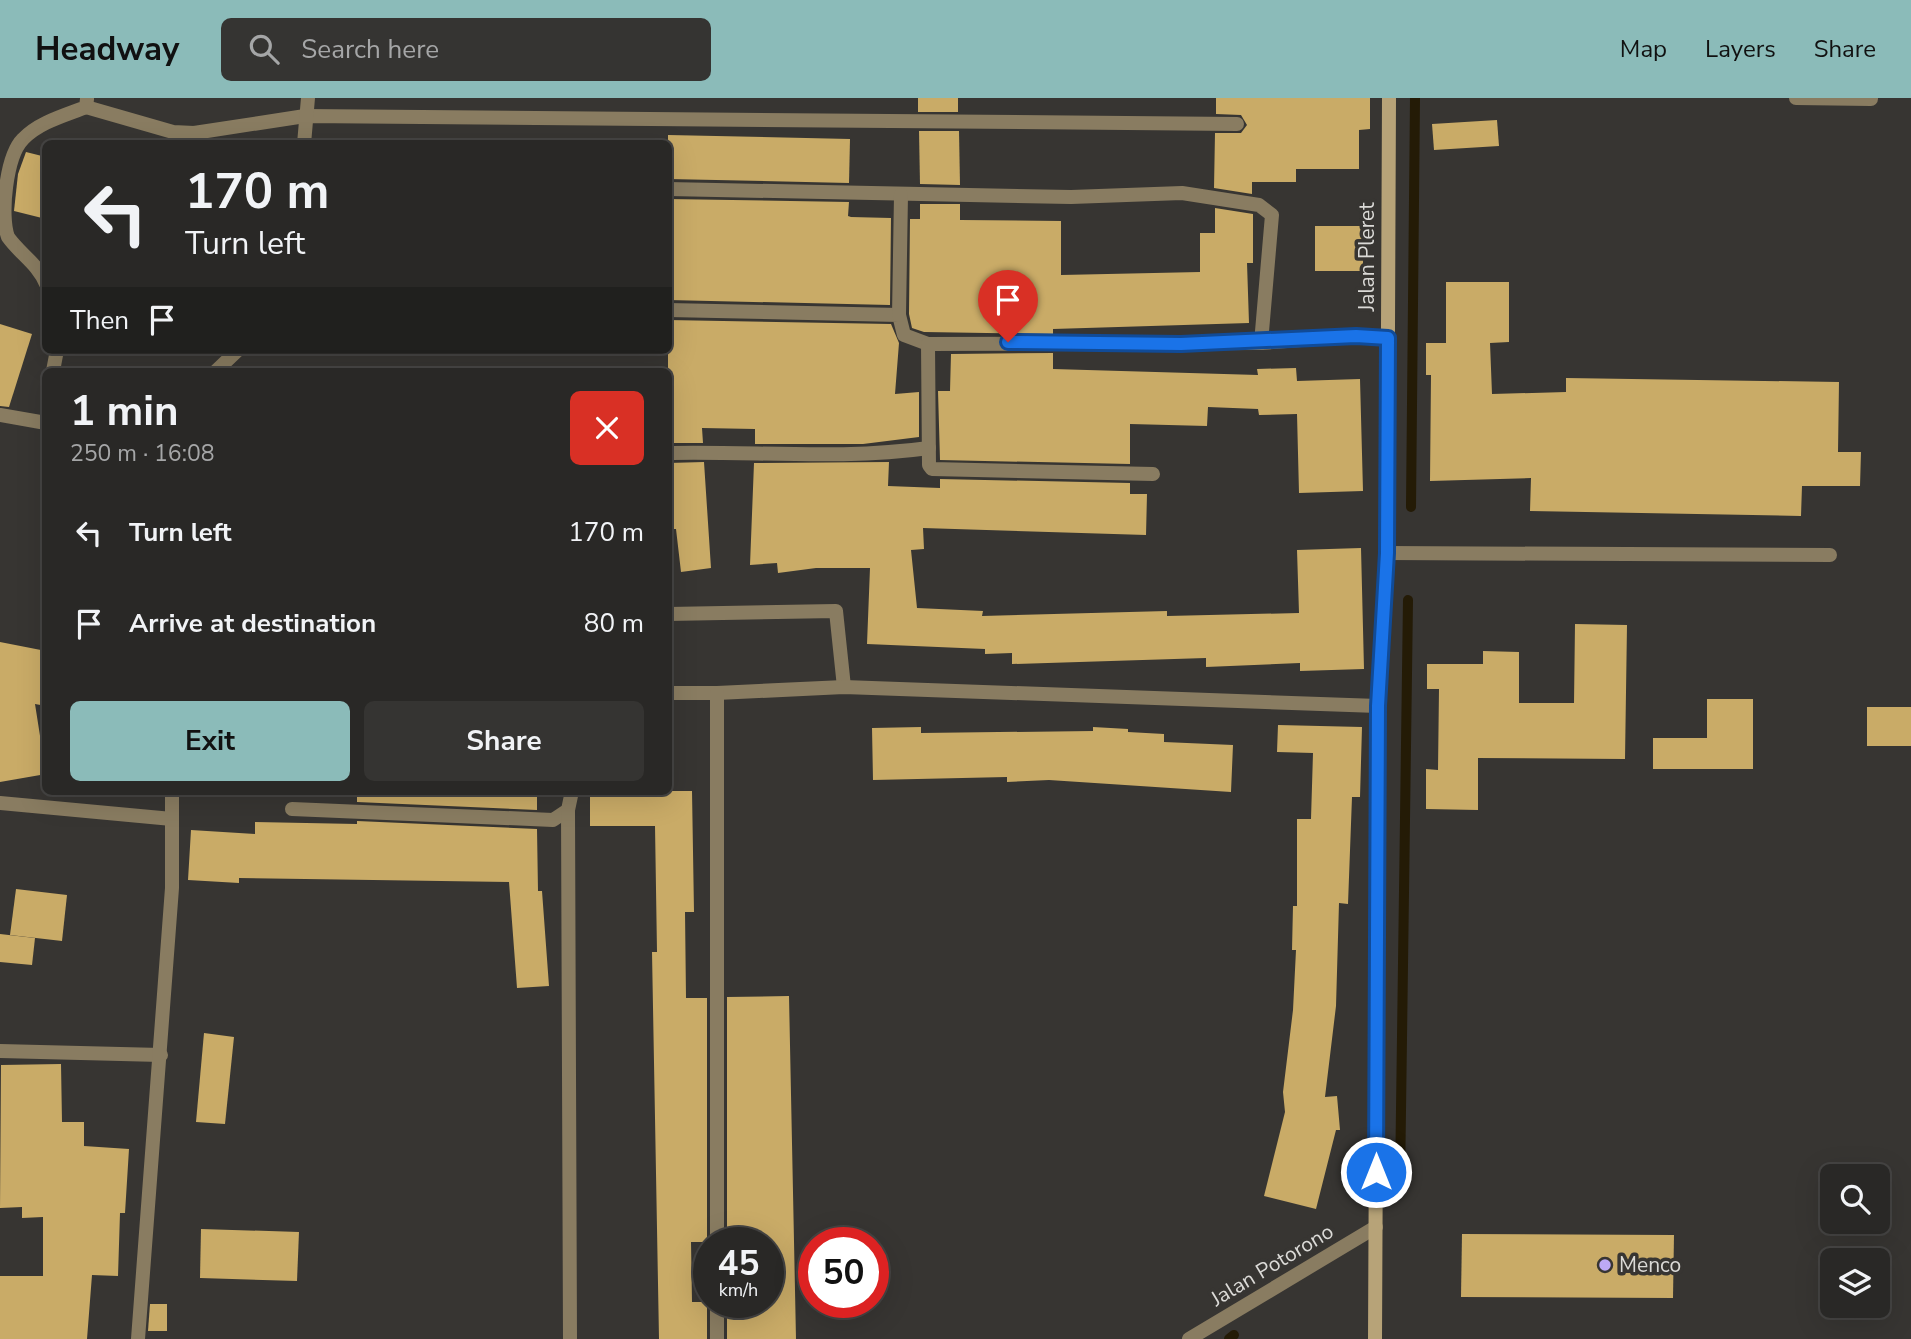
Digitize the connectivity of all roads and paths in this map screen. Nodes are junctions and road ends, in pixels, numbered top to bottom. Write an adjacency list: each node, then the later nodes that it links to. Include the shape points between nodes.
1 (309, 98): 6 (street)
2 (1389, 98): 14 (main road, Jalan Pleret)
3 (1796, 98): 4 (street)
4 (1871, 99)
5 (87, 102): 6 (street, via 173,132 194,133); 11 (street, via 21,141 1,197 7,236)
6 (305, 116): 7 (street); 8 (street)
7 (1237, 124)
8 (304, 140)
9 (672, 189): 10 (street)
10 (901, 195): 13 (street); 15 (street, via 1182,194 1259,205 1272,215)
11 (42, 278)
12 (672, 310): 13 (street)
13 (899, 315): 16 (street, via 904,335)
14 (1388, 338): 15 (street); 24 (main road, Jalan Pleret)
15 (1261, 343): 16 (street)
16 (928, 344): 21 (street)
17 (234, 354): 18 (street)
18 (219, 368)
19 (0, 415): 20 (street)
20 (42, 418)
21 (929, 448): 22 (street, via 890,454 802,456); 23 (street, via 929,465 935,470)
22 (672, 453)
23 (1153, 474)
24 (1387, 553): 25 (street); 30 (main road, Jalan Pleret)
25 (1829, 555)
26 (672, 614): 27 (street, via 836,611)
27 (844, 687): 29 (street); 30 (street)
28 (672, 692): 29 (street)
29 (717, 694): 39 (street)
30 (1378, 706): 40 (main road, Jalan Pleret)
31 (172, 795): 36 (street)
32 (571, 795): 35 (street)
33 (0, 803): 36 (street)
34 (292, 809): 35 (street, via 553,820)
35 (568, 810): 43 (street)
36 (173, 819): 38 (street)
37 (0, 1051): 38 (street)
38 (161, 1055): 42 (street)
39 (717, 1227)
40 (1376, 1227): 45 (street, Jalan Potorono); 46 (main road, Jalan Pleret)
41 (717, 1318): 44 (street)
42 (138, 1339)
43 (570, 1339)
44 (717, 1339)
45 (1189, 1339)
46 (1375, 1339)

